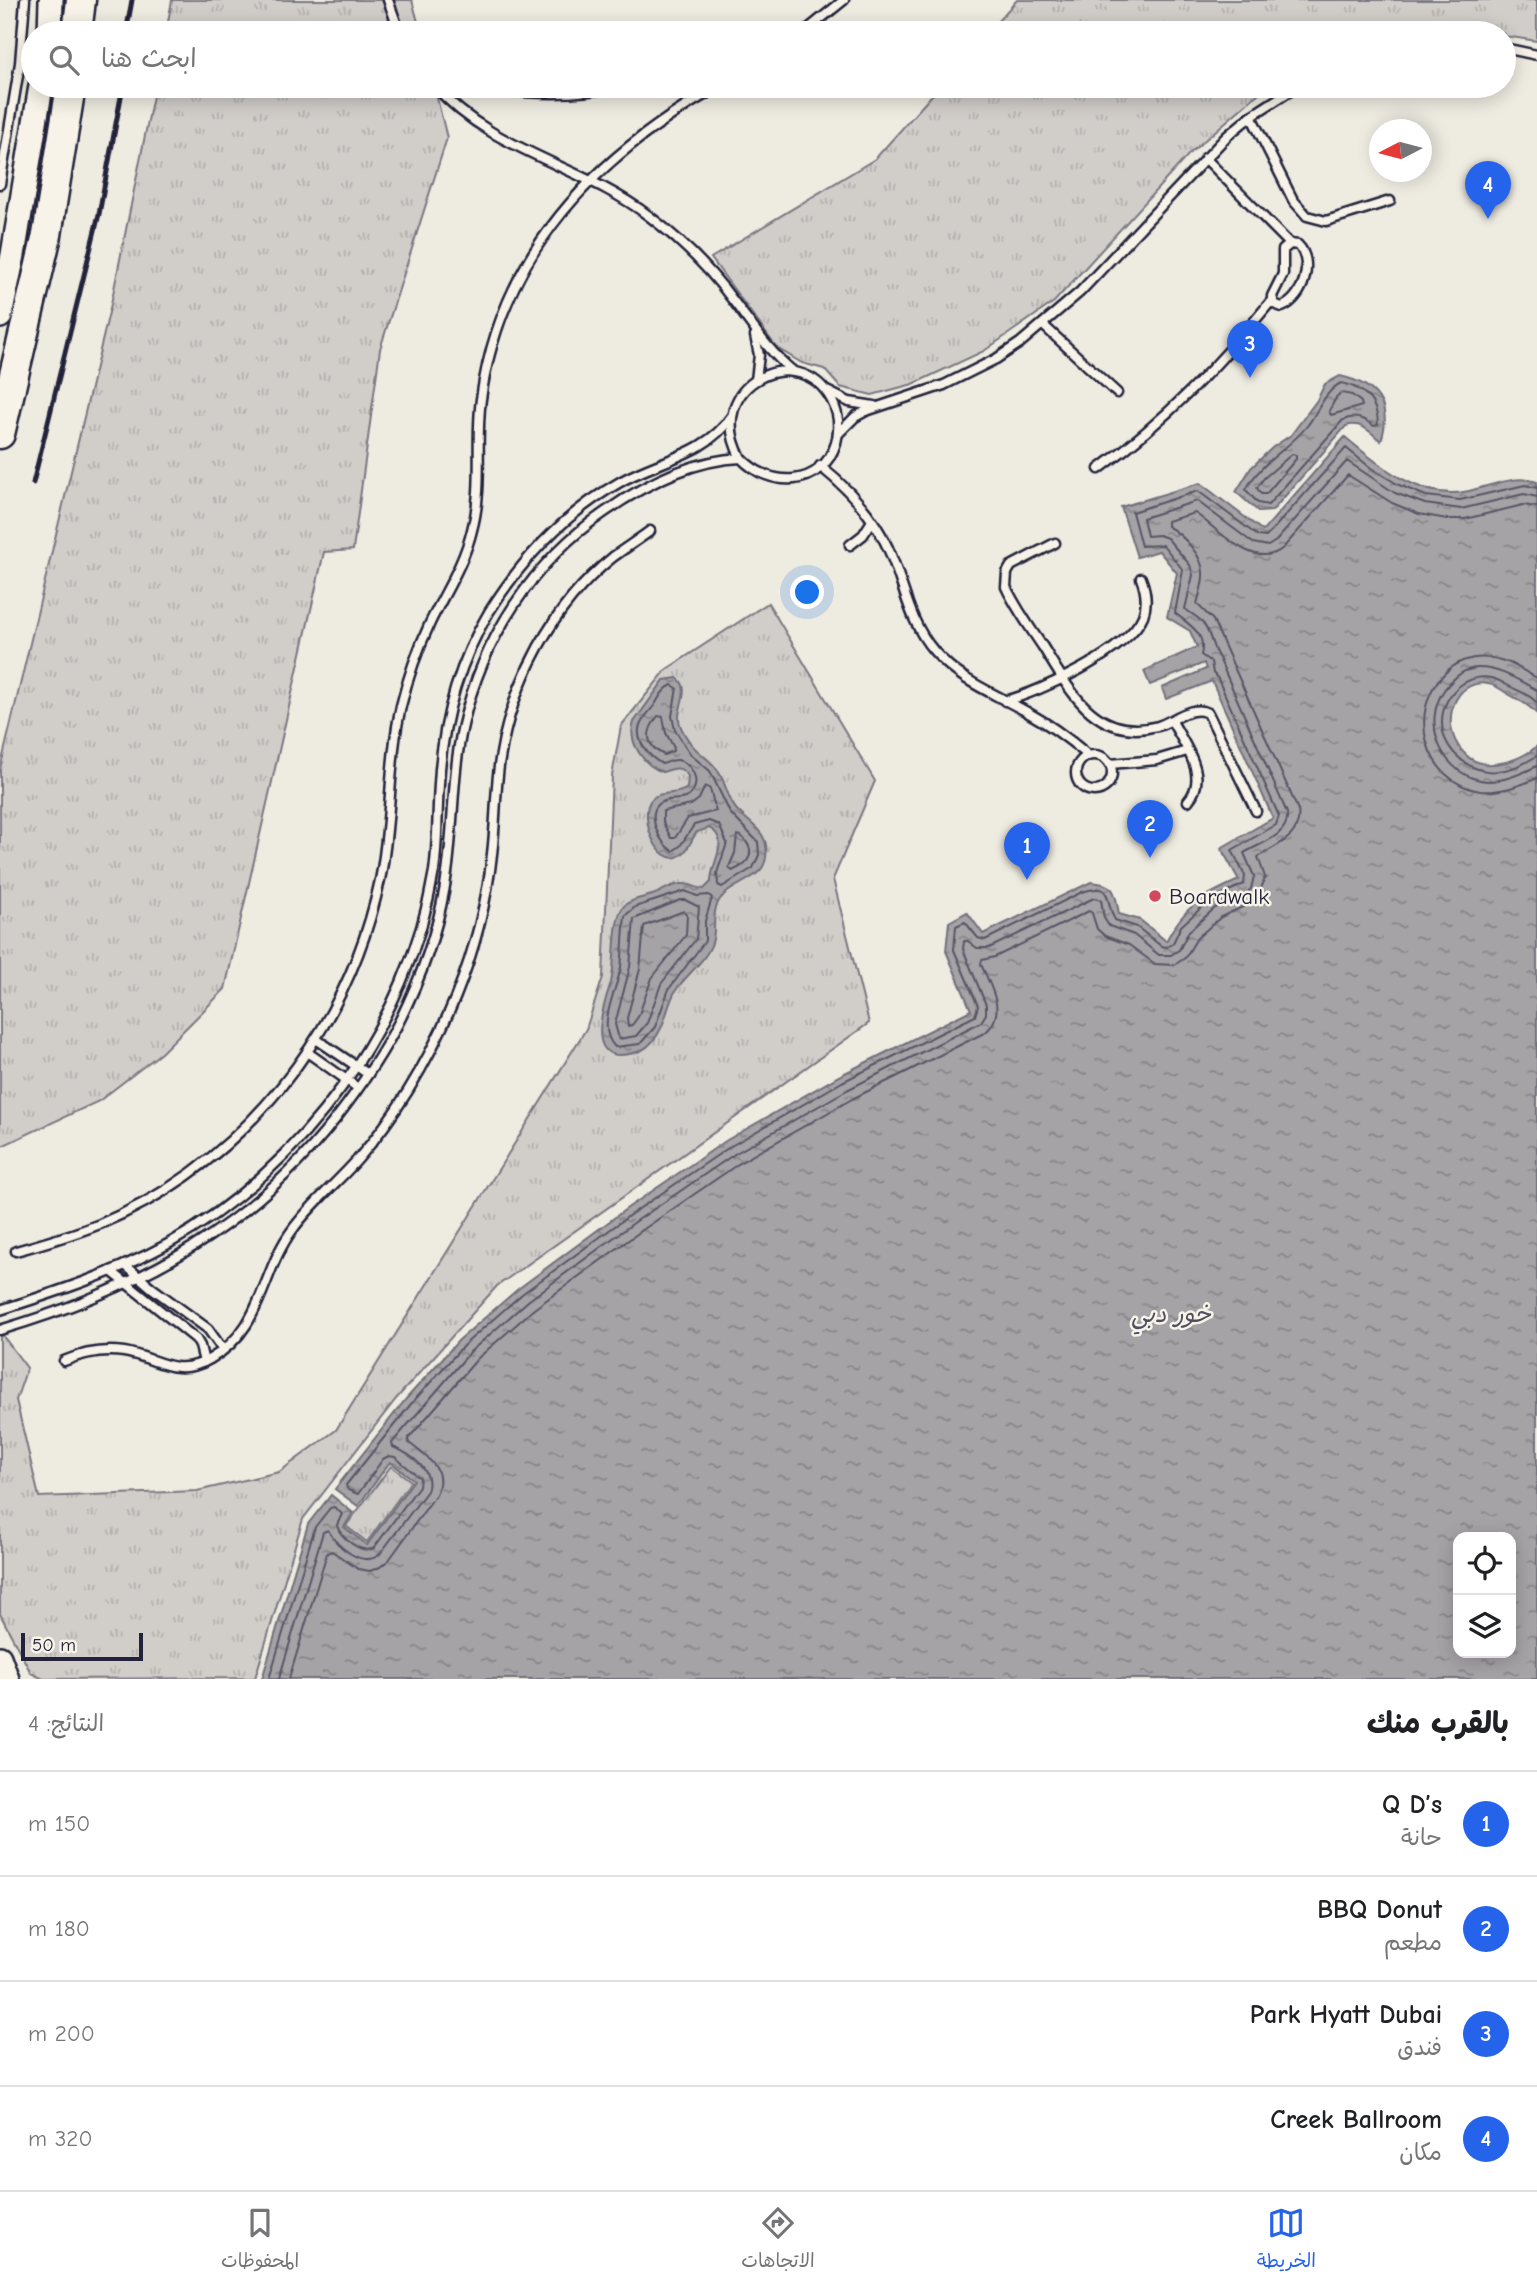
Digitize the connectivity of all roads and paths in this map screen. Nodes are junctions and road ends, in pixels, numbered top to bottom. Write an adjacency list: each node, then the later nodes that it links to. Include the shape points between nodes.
1 (25, 0): 6 (lane)
2 (51, 0): 7 (main road)
3 (81, 0): 8 (highway)
4 (388, 0): 9 (lane)
5 (844, 0): 10 (lane)
6 (23, 21)
7 (50, 21)
8 (78, 21)
9 (396, 21)
10 (818, 21)
11 (21, 50): 22 (lane)
12 (1516, 51): 13 (lane)
13 (1537, 55)
14 (39, 98): 26 (main road)
15 (69, 98): 35 (highway, via 47,235)
16 (447, 98): 21 (lane, via 492,132)
17 (700, 98): 21 (lane, via 654,125)
18 (1279, 98): 19 (lane)
19 (1251, 116): 20 (lane); 23 (lane, via 1293,200 1307,216 1326,221)
20 (1205, 158): 24 (lane); 27 (lane, via 1080,292)
21 (593, 181): 28 (lane, via 647,214 695,256); 55 (lane, via 537,245 499,321 481,404 480,475 472,531 414,662 401,705 387,836 370,920 346,982)
22 (0, 184)
23 (1390, 201)
24 (1290, 244): 25 (lane, via 1283,250 1283,274); 25 (lane, via 1303,251 1304,279 1286,306)
25 (1272, 300): 39 (lane, via 1192,391)
26 (0, 316)
27 (1043, 325): 32 (lane); 33 (lane, via 971,373)
28 (753, 330): 29 (lane); 30 (lane, via 759,355)
29 (794, 372): 30 (lane); 31 (lane)
30 (756, 380): 34 (lane, via 740,396)
31 (824, 388): 33 (lane, via 849,402); 36 (lane, via 836,410)
32 (1117, 393)
33 (877, 406): 36 (lane, via 855,417)
34 (731, 417): 37 (lane, via 734,445); 48 (lane, via 705,444 629,478 586,505 526,560 475,639 451,702)
35 (0, 434)
36 (838, 434): 38 (lane)
37 (741, 458): 38 (lane, via 761,474 785,480 810,474); 49 (lane, via 701,464 656,482 595,519 560,550 521,595 485,657)
38 (820, 466): 40 (lane)
39 (1100, 469)
40 (872, 521): 43 (lane); 46 (lane, via 888,548 909,609 932,648 965,679)
41 (650, 531): 68 (lane, via 612,558 578,591 526,670 509,714 499,760 484,902 469,960 438,1038 388,1120 293,1229 280,1249 256,1311)
42 (1055, 543): 45 (lane, via 1017,562 1005,580 1009,594)
43 (850, 545)
44 (1142, 578): 45 (lane, via 1146,603 1137,626)
45 (1063, 680): 46 (lane); 47 (lane, via 1083,707 1110,723 1141,728)
46 (1005, 701): 51 (lane, via 1049,724)
47 (1172, 721): 50 (lane); 54 (lane, via 1196,710 1208,713)
48 (443, 742): 49 (lane); 57 (lane, via 434,868 426,912 396,996)
49 (459, 745): 58 (lane, via 447,875 438,920 408,1004)
50 (1187, 751): 52 (lane, via 1157,760); 53 (lane, via 1198,779)
51 (1088, 755): 52 (lane, via 1101,756); 52 (lane, via 1076,769 1077,782 1087,790 1105,788 1112,777)
52 (1110, 764)
53 (1188, 801)
54 (1256, 811)
55 (316, 1039): 56 (lane); 57 (lane)
56 (307, 1052): 59 (lane); 61 (lane, via 250,1122 180,1180 102,1223)
57 (355, 1065): 58 (lane); 59 (lane)
58 (368, 1074): 60 (lane)
59 (345, 1079): 60 (lane); 62 (lane, via 312,1126 244,1192 187,1232)
60 (358, 1088): 64 (lane, via 324,1135 257,1202 180,1255)
61 (16, 1251)
62 (124, 1265): 63 (lane); 64 (lane)
63 (111, 1271): 65 (lane); 66 (lane)
64 (137, 1276): 65 (lane); 68 (lane, via 208,1329)
65 (127, 1282): 67 (lane); 70 (lane, via 195,1339)
66 (0, 1310)
67 (0, 1330)
68 (223, 1350): 70 (lane)
69 (64, 1361): 70 (lane, via 111,1351 173,1367)
70 (204, 1362)
71 (0, 1657): 72 (main road)
72 (8, 1679)

